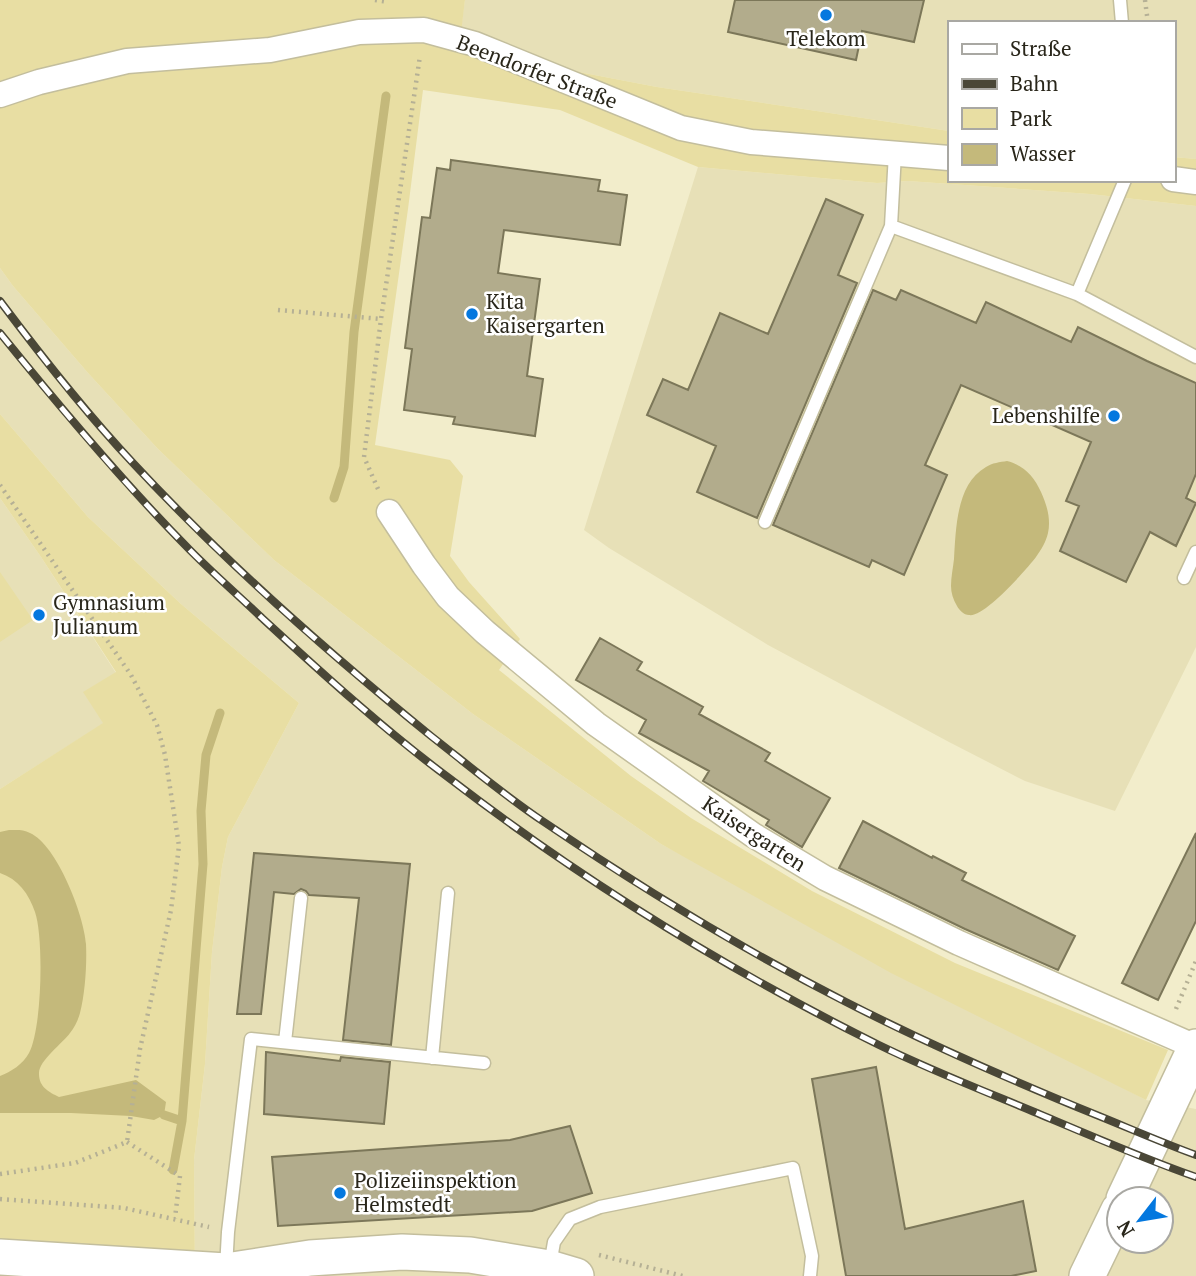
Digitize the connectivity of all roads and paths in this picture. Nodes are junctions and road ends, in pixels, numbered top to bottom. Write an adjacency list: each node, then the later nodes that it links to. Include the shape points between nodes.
1 (1120, 0): 3 (lane)
2 (1145, 0): 4 (path)
3 (1122, 21)
4 (1148, 21)
5 (424, 30): 6 (street, Beendorfer Straße, via 359,32 270,50 127,61); 7 (street, Beendorfer Straße, via 475,44 681,128 751,142); 15 (path)
6 (0, 95)
7 (895, 153): 8 (street, Beendorfer Straße); 12 (lane)
8 (948, 158)
9 (1175, 179): 11 (street)
10 (1124, 182): 13 (lane)
11 (1196, 182)
12 (891, 226): 13 (lane); 19 (lane)
13 (1077, 294): 16 (lane)
14 (278, 310): 15 (path)
15 (381, 319): 18 (path, via 364,457)
16 (1196, 357)
17 (0, 485): 29 (path, via 131,675 157,725 165,755 179,846)
18 (389, 512): 26 (street, Kaisergarten, via 448,597 485,632 596,724 753,835 825,878 959,943)
19 (765, 522)
20 (1196, 552): 21 (lane)
21 (1184, 578)
22 (448, 892): 27 (lane)
23 (301, 898): 25 (lane)
24 (1196, 961): 26 (path)
25 (285, 1042): 27 (lane); 36 (lane, via 251,1039 228,1232)
26 (1186, 1042): 31 (main road)
27 (432, 1058): 28 (lane)
28 (484, 1063)
29 (127, 1142): 30 (path, via 75,1163); 32 (path, via 180,1176 175,1218 124,1208)
30 (0, 1174)
31 (1130, 1185)
32 (0, 1199)
33 (1105, 1242): 37 (main road)
34 (0, 1257): 36 (main road)
35 (563, 1272): 36 (main road, via 470,1255 402,1252 310,1258); 38 (lane, via 554,1242 570,1219 600,1207 793,1168 812,1255)
36 (235, 1273)
37 (1091, 1273)
38 (810, 1276)

